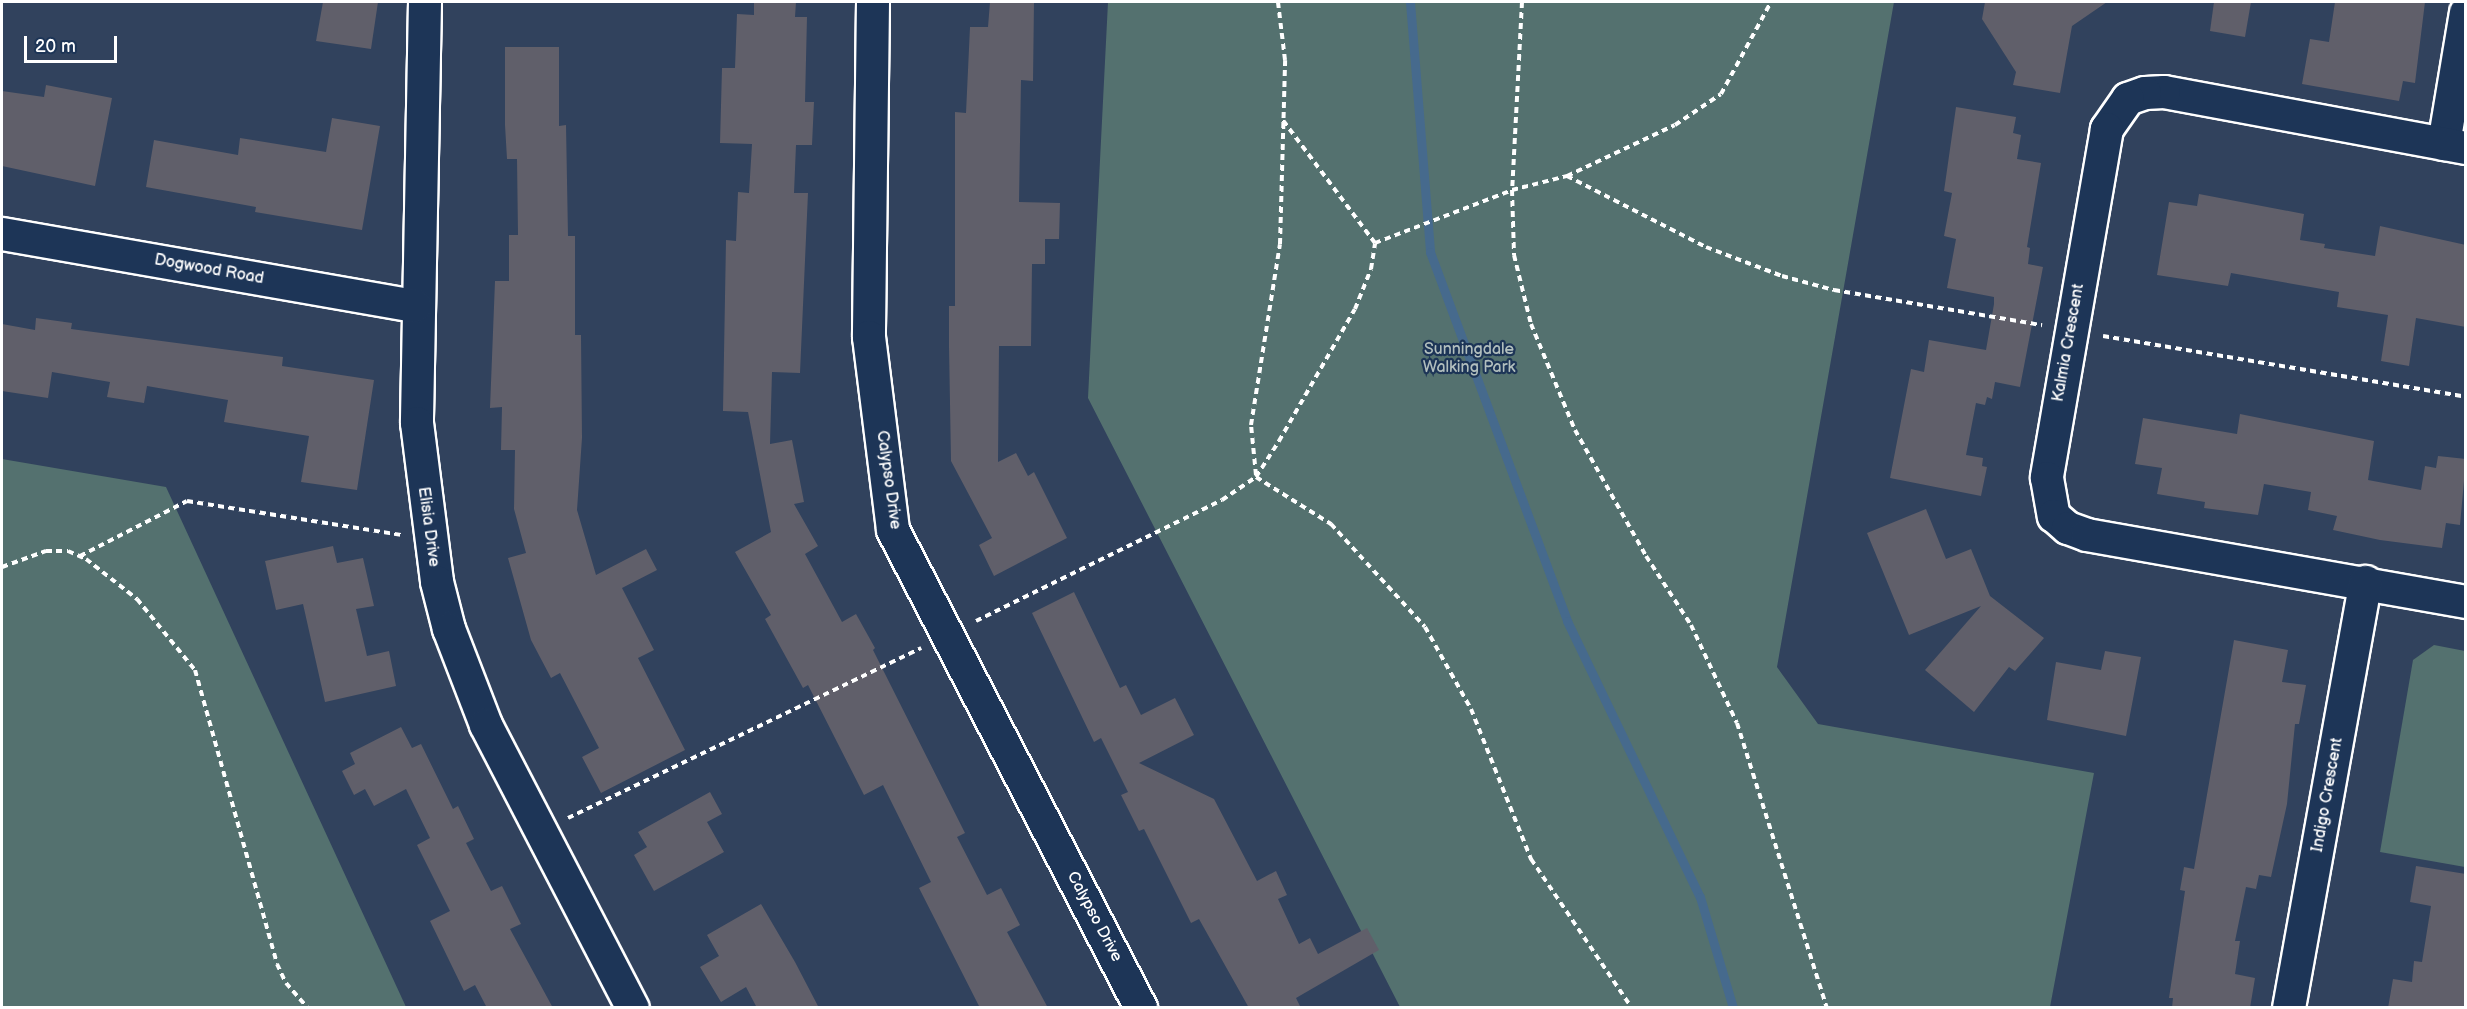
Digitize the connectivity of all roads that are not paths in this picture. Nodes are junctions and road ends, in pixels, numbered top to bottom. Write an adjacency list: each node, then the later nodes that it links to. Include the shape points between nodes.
1 (425, 2): 6 (street, Elisia Drive)
2 (873, 2): 10 (street, Calypso Drive, via 869,337 893,531)
3 (2466, 13): 4 (street)
4 (2455, 146): 7 (street, Kalmia Crescent, via 2164,93 2145,93 2128,99 2107,129 2047,478 2054,516 2068,528 2086,535)
5 (2, 234): 6 (street, Dogwood Road)
6 (416, 306): 9 (street, Elisia Drive, via 417,423 429,540 449,629 486,725)
7 (2366, 582): 8 (street, Kalmia Crescent); 11 (street, Indigo Crescent)
8 (2466, 602)
9 (633, 1008)
10 (1141, 1008)
11 (2289, 1008)

